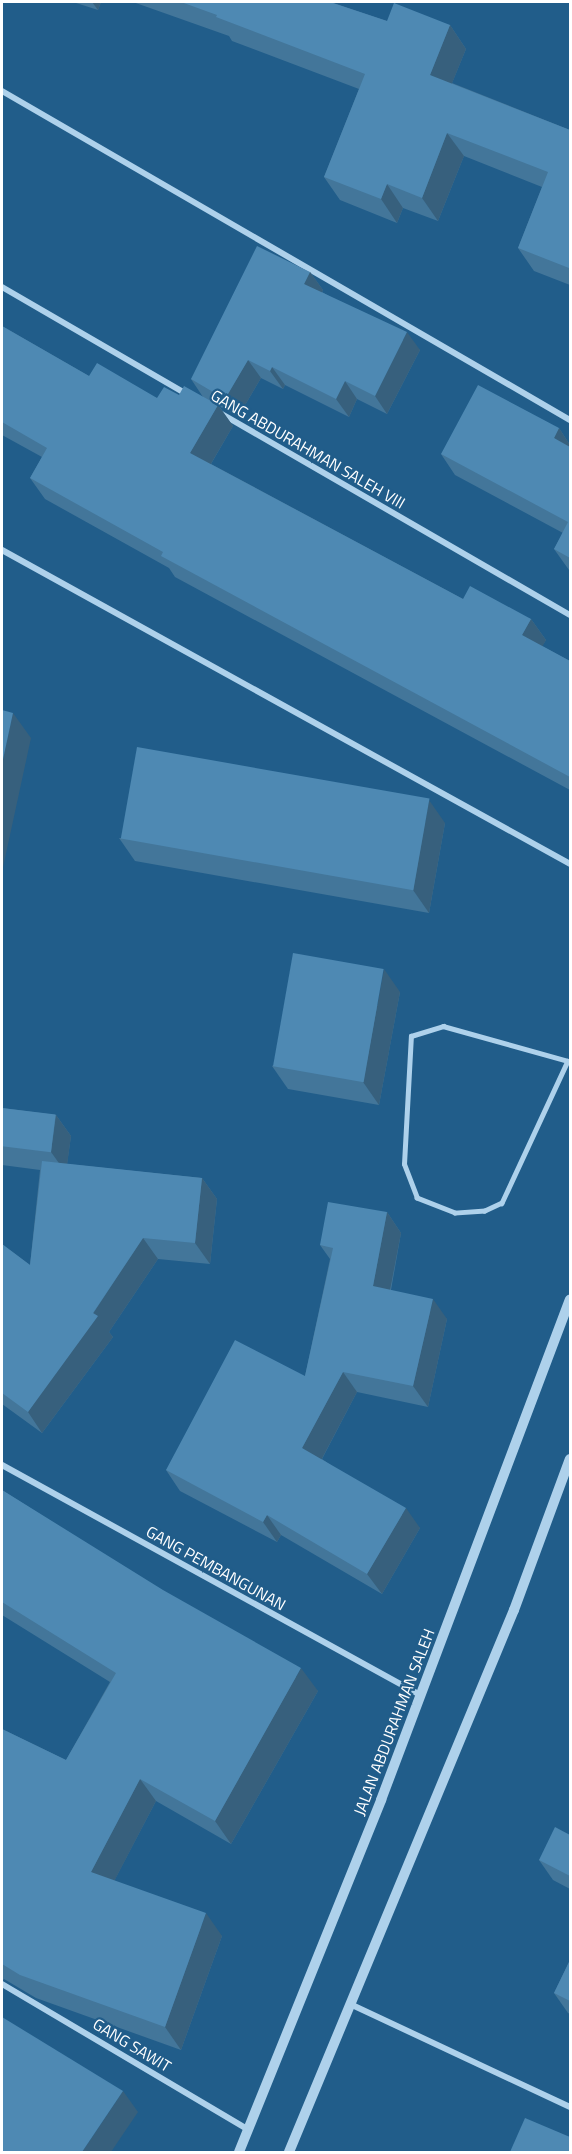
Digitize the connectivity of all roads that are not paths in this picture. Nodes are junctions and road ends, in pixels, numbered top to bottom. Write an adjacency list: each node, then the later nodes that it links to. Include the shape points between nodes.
1 (2, 91): 5 (street)
2 (2, 287): 3 (street, GANG ABDURAHMAN SALEH VIII)
3 (198, 401)
4 (208, 407): 7 (street, GANG ABDURAHMAN SALEH VIII)
5 (570, 420)
6 (2, 550): 8 (street)
7 (570, 615)
8 (570, 864)
9 (569, 1061): 9 (lane, via 502,1203 485,1211 455,1213 417,1198 404,1164 411,1036 443,1026)
10 (570, 1299): 13 (street, JALAN ABDURAHMAN SALEH)
11 (570, 1459): 15 (street, via 514,1610)
12 (2, 1465): 13 (street, GANG PEMBANGUNAN)
13 (418, 1694): 17 (street, JALAN ABDURAHMAN SALEH, via 381,1800)
14 (2, 1984): 17 (street, GANG SAWIT)
15 (350, 2004): 16 (street); 19 (street)
16 (570, 2108)
17 (249, 2130): 18 (street, JALAN ABDURAHMAN SALEH)
18 (239, 2152)
19 (290, 2152)

